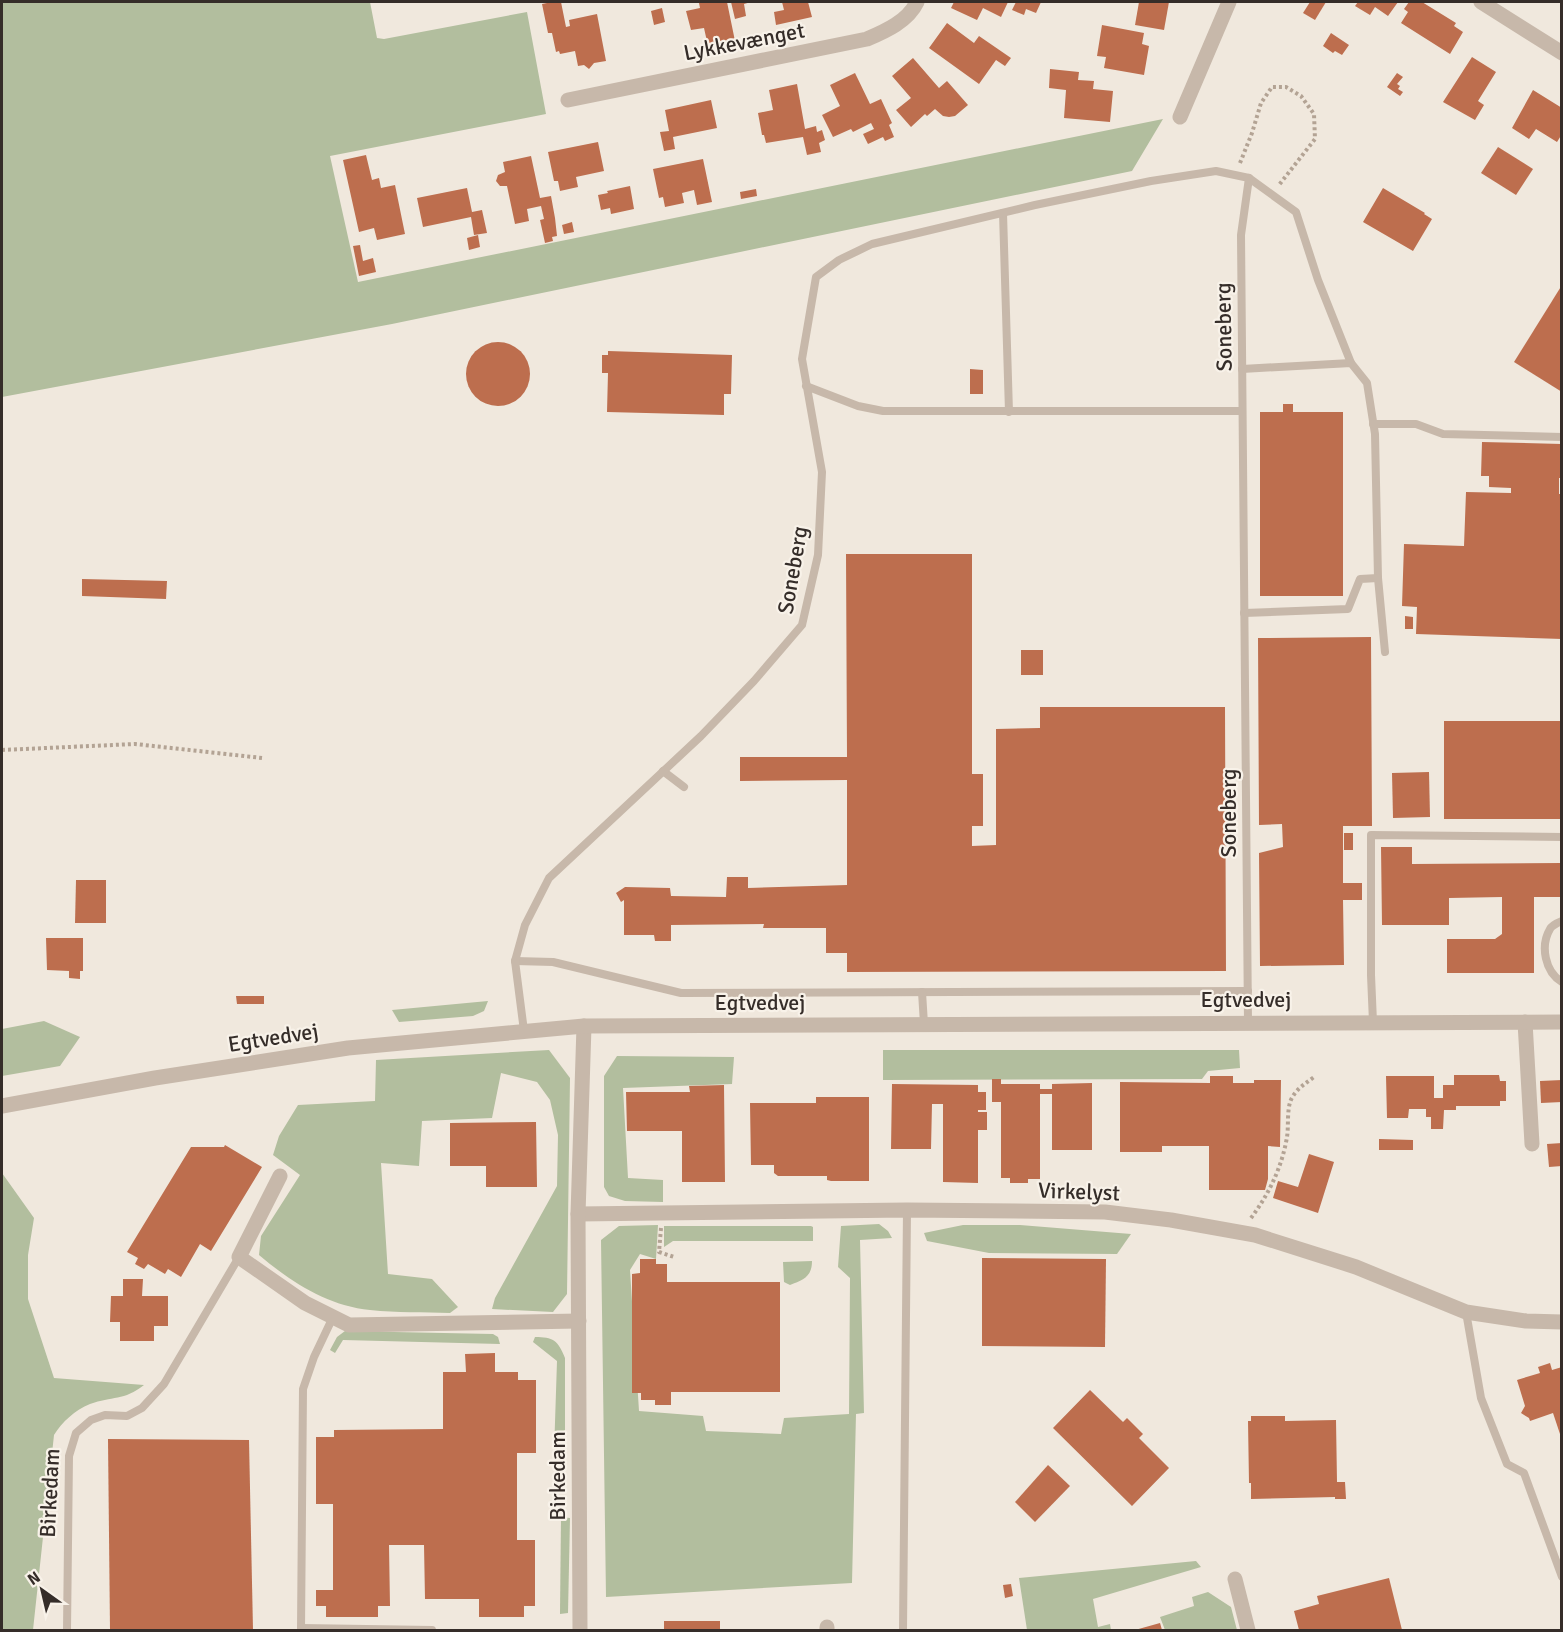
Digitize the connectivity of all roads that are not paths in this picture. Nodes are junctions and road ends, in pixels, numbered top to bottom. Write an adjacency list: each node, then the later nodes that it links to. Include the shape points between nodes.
1 (917, 2): 5 (street, Lykkevænget, via 885,32 867,39)
2 (1229, 2): 6 (street)
3 (1481, 2): 4 (street)
4 (1562, 53)
5 (568, 99)
6 (1180, 117)
7 (1249, 178): 8 (lane, Soneberg, via 1216,171); 9 (lane, via 1296,212); 10 (lane, Soneberg, via 1240,235)
8 (1003, 213): 11 (lane, Soneberg, via 872,244 816,277 802,359); 13 (lane)
9 (1351, 363): 10 (lane); 14 (lane, via 1367,383)
10 (1242, 369): 12 (lane, Soneberg)
11 (807, 386): 13 (lane, via 858,406 883,411); 19 (lane, Soneberg, via 822,472 818,555 802,625 754,681)
12 (1242, 411): 13 (lane); 17 (lane, Soneberg)
13 (1009, 412)
14 (1373, 424): 15 (lane, via 1416,424 1443,434); 16 (lane)
15 (1562, 437)
16 (1378, 578): 17 (lane, via 1360,579 1347,609); 18 (lane)
17 (1244, 613): 25 (lane, Soneberg)
18 (1385, 652)
19 (663, 771): 20 (lane); 23 (lane, Soneberg, via 549,878 525,925)
20 (684, 787)
21 (1562, 837): 28 (lane, via 1371,835)
22 (1562, 921): 24 (lane, via 1551,927 1545,958 1551,972)
23 (515, 961): 26 (lane, via 553,962 681,993); 33 (lane, Soneberg)
24 (1562, 982)
25 (1248, 991): 26 (lane); 27 (lane, Soneberg)
26 (922, 992): 31 (lane)
27 (1248, 1022): 28 (street, Egtvedvej); 31 (street, Egtvedvej)
28 (1373, 1022): 29 (street, Egtvedvej)
29 (1525, 1022): 30 (street, Egtvedvej); 35 (street)
30 (1562, 1022)
31 (924, 1024): 32 (street, Egtvedvej)
32 (584, 1026): 33 (street, Egtvedvej); 38 (street, Birkedam)
33 (524, 1031): 34 (street, Egtvedvej, via 348,1048)
34 (2, 1106)
35 (1532, 1144)
36 (280, 1176): 39 (street, Birkedam)
37 (908, 1210): 38 (street, Virkelyst); 40 (street, Virkelyst, via 1105,1212 1239,1232 1356,1267); 50 (lane)
38 (578, 1214): 42 (street, Birkedam)
39 (239, 1257): 41 (street, via 305,1303); 47 (lane, Birkedam, via 164,1384 142,1408 127,1416 105,1415 91,1420 76,1433 69,1456)
40 (1467, 1312): 43 (street, Virkelyst); 44 (lane, via 1481,1398 1507,1464 1524,1473)
41 (333, 1317): 42 (street, via 349,1325); 46 (lane, via 303,1389)
42 (579, 1321): 49 (street, Birkedam)
43 (1562, 1322)
44 (1562, 1576)
45 (1235, 1579): 51 (street)
46 (301, 1629): 48 (lane)
47 (67, 1630)
48 (432, 1630)
49 (580, 1630)
50 (903, 1630)
51 (1248, 1630)

